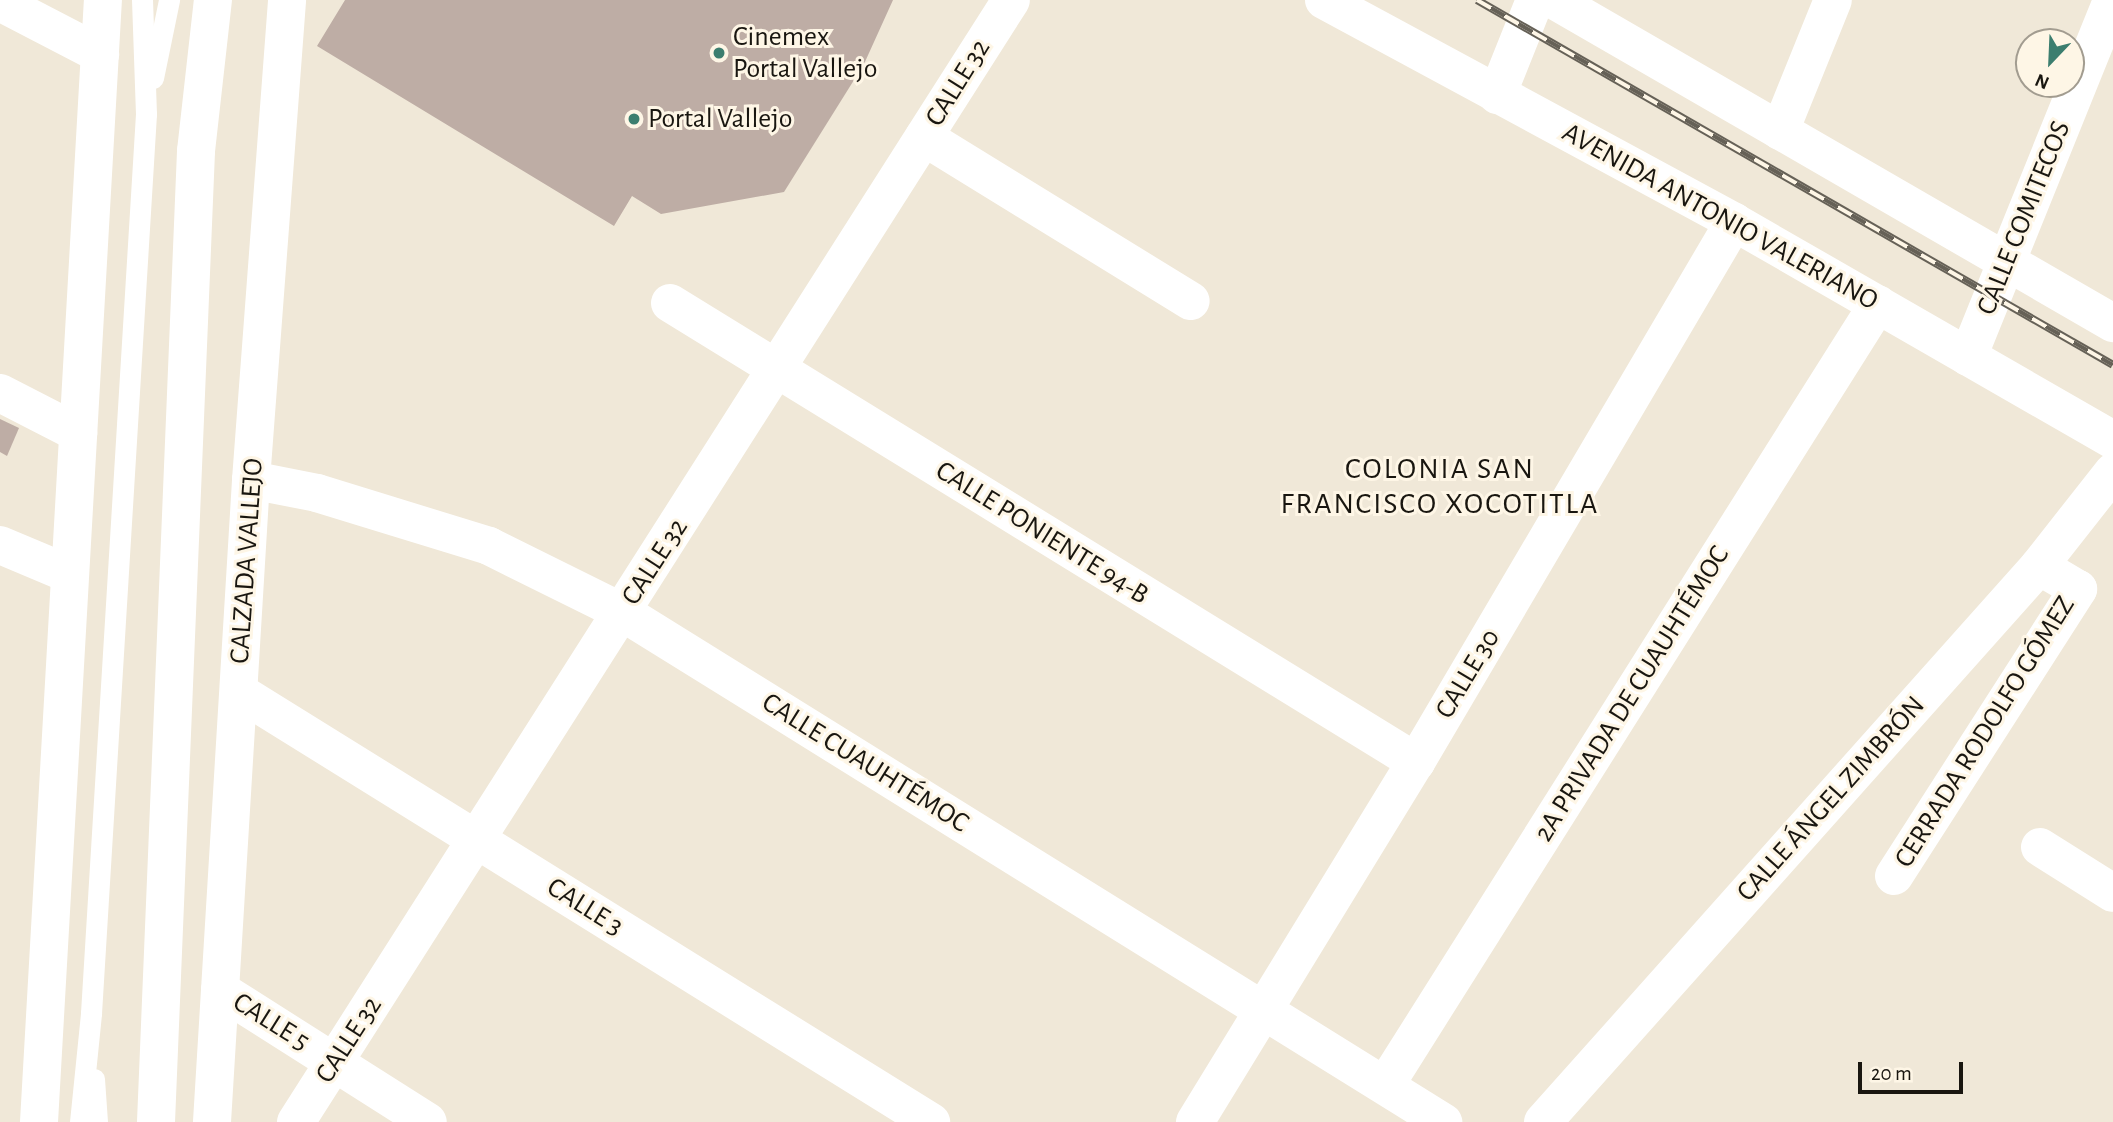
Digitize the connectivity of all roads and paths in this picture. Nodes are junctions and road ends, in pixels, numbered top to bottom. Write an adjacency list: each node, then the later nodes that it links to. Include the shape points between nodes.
1 (103, 0): 13 (street)
2 (142, 0): 15 (lane)
3 (169, 0): 15 (lane)
4 (213, 0): 49 (street, via 196,151)
5 (287, 0): 30 (street, CALZADA VALLEJO)
6 (1011, 0): 17 (street, CALLE 32)
7 (1324, 0): 14 (street, AVENIDA ANTONIO VALERIANO)
8 (1535, 0): 14 (street)
9 (1553, 0): 16 (street)
10 (1833, 0): 16 (street)
11 (2112, 0): 19 (street, CALLE COMITECOS)
12 (0, 2): 13 (street)
13 (100, 54): 27 (street)
14 (1497, 95): 18 (street, AVENIDA ANTONIO VALERIANO)
15 (146, 114): 43 (lane)
16 (1780, 131): 19 (street)
17 (924, 137): 20 (street); 25 (street, CALLE 32)
18 (1734, 222): 22 (street, AVENIDA ANTONIO VALERIANO); 36 (street, CALLE 30)
19 (2007, 262): 23 (street); 24 (street, CALLE COMITECOS)
20 (1191, 301)
21 (670, 303): 25 (street, CALLE PONIENTE 94-B)
22 (1878, 304): 24 (street, AVENIDA ANTONIO VALERIANO); 45 (street, 2A PRIVADA DE CUAUHTÉMOC)
23 (2113, 323)
24 (1968, 357): 28 (street, AVENIDA ANTONIO VALERIANO)
25 (777, 371): 34 (street, CALLE 32); 36 (street, CALLE PONIENTE 94-B)
26 (0, 393): 27 (street)
27 (78, 433): 33 (street)
28 (2113, 440)
29 (2113, 472): 32 (street, CALLE ÁNGEL ZIMBRÓN)
30 (251, 480): 34 (street, CALLE CUAUHTÉMOC, via 317,493 489,546); 35 (street, CALZADA VALLEJO)
31 (0, 545): 33 (street)
32 (2039, 566): 39 (street, CERRADA RODOLFO GÓMEZ, via 2078,589); 56 (street, CALLE ÁNGEL ZIMBRÓN)
33 (69, 574): 46 (street)
34 (622, 612): 37 (street, CALLE 32); 42 (street, CALLE CUAUHTÉMOC)
35 (239, 692): 37 (street, CALLE 3); 41 (street, CALZADA VALLEJO)
36 (1416, 762): 42 (street, CALLE 30)
37 (477, 839): 44 (street, CALLE 32); 53 (street, CALLE 3)
38 (2040, 848): 40 (street)
39 (1894, 876)
40 (2113, 893)
41 (220, 990): 44 (street, CALLE 5); 50 (street, CALZADA VALLEJO)
42 (1265, 1011): 45 (street, CALLE CUAUHTÉMOC); 54 (street, CALLE 30)
43 (91, 1013): 47 (lane); 48 (lane)
44 (335, 1063): 51 (street, CALLE 32); 52 (street, CALLE 5)
45 (1386, 1084): 55 (street, CALLE CUAUHTÉMOC)
46 (39, 1122)
47 (80, 1122)
48 (97, 1122)
49 (156, 1122)
50 (212, 1122)
51 (296, 1122)
52 (428, 1122)
53 (931, 1122)
54 (1195, 1122)
55 (1443, 1122)
56 (1542, 1122)

